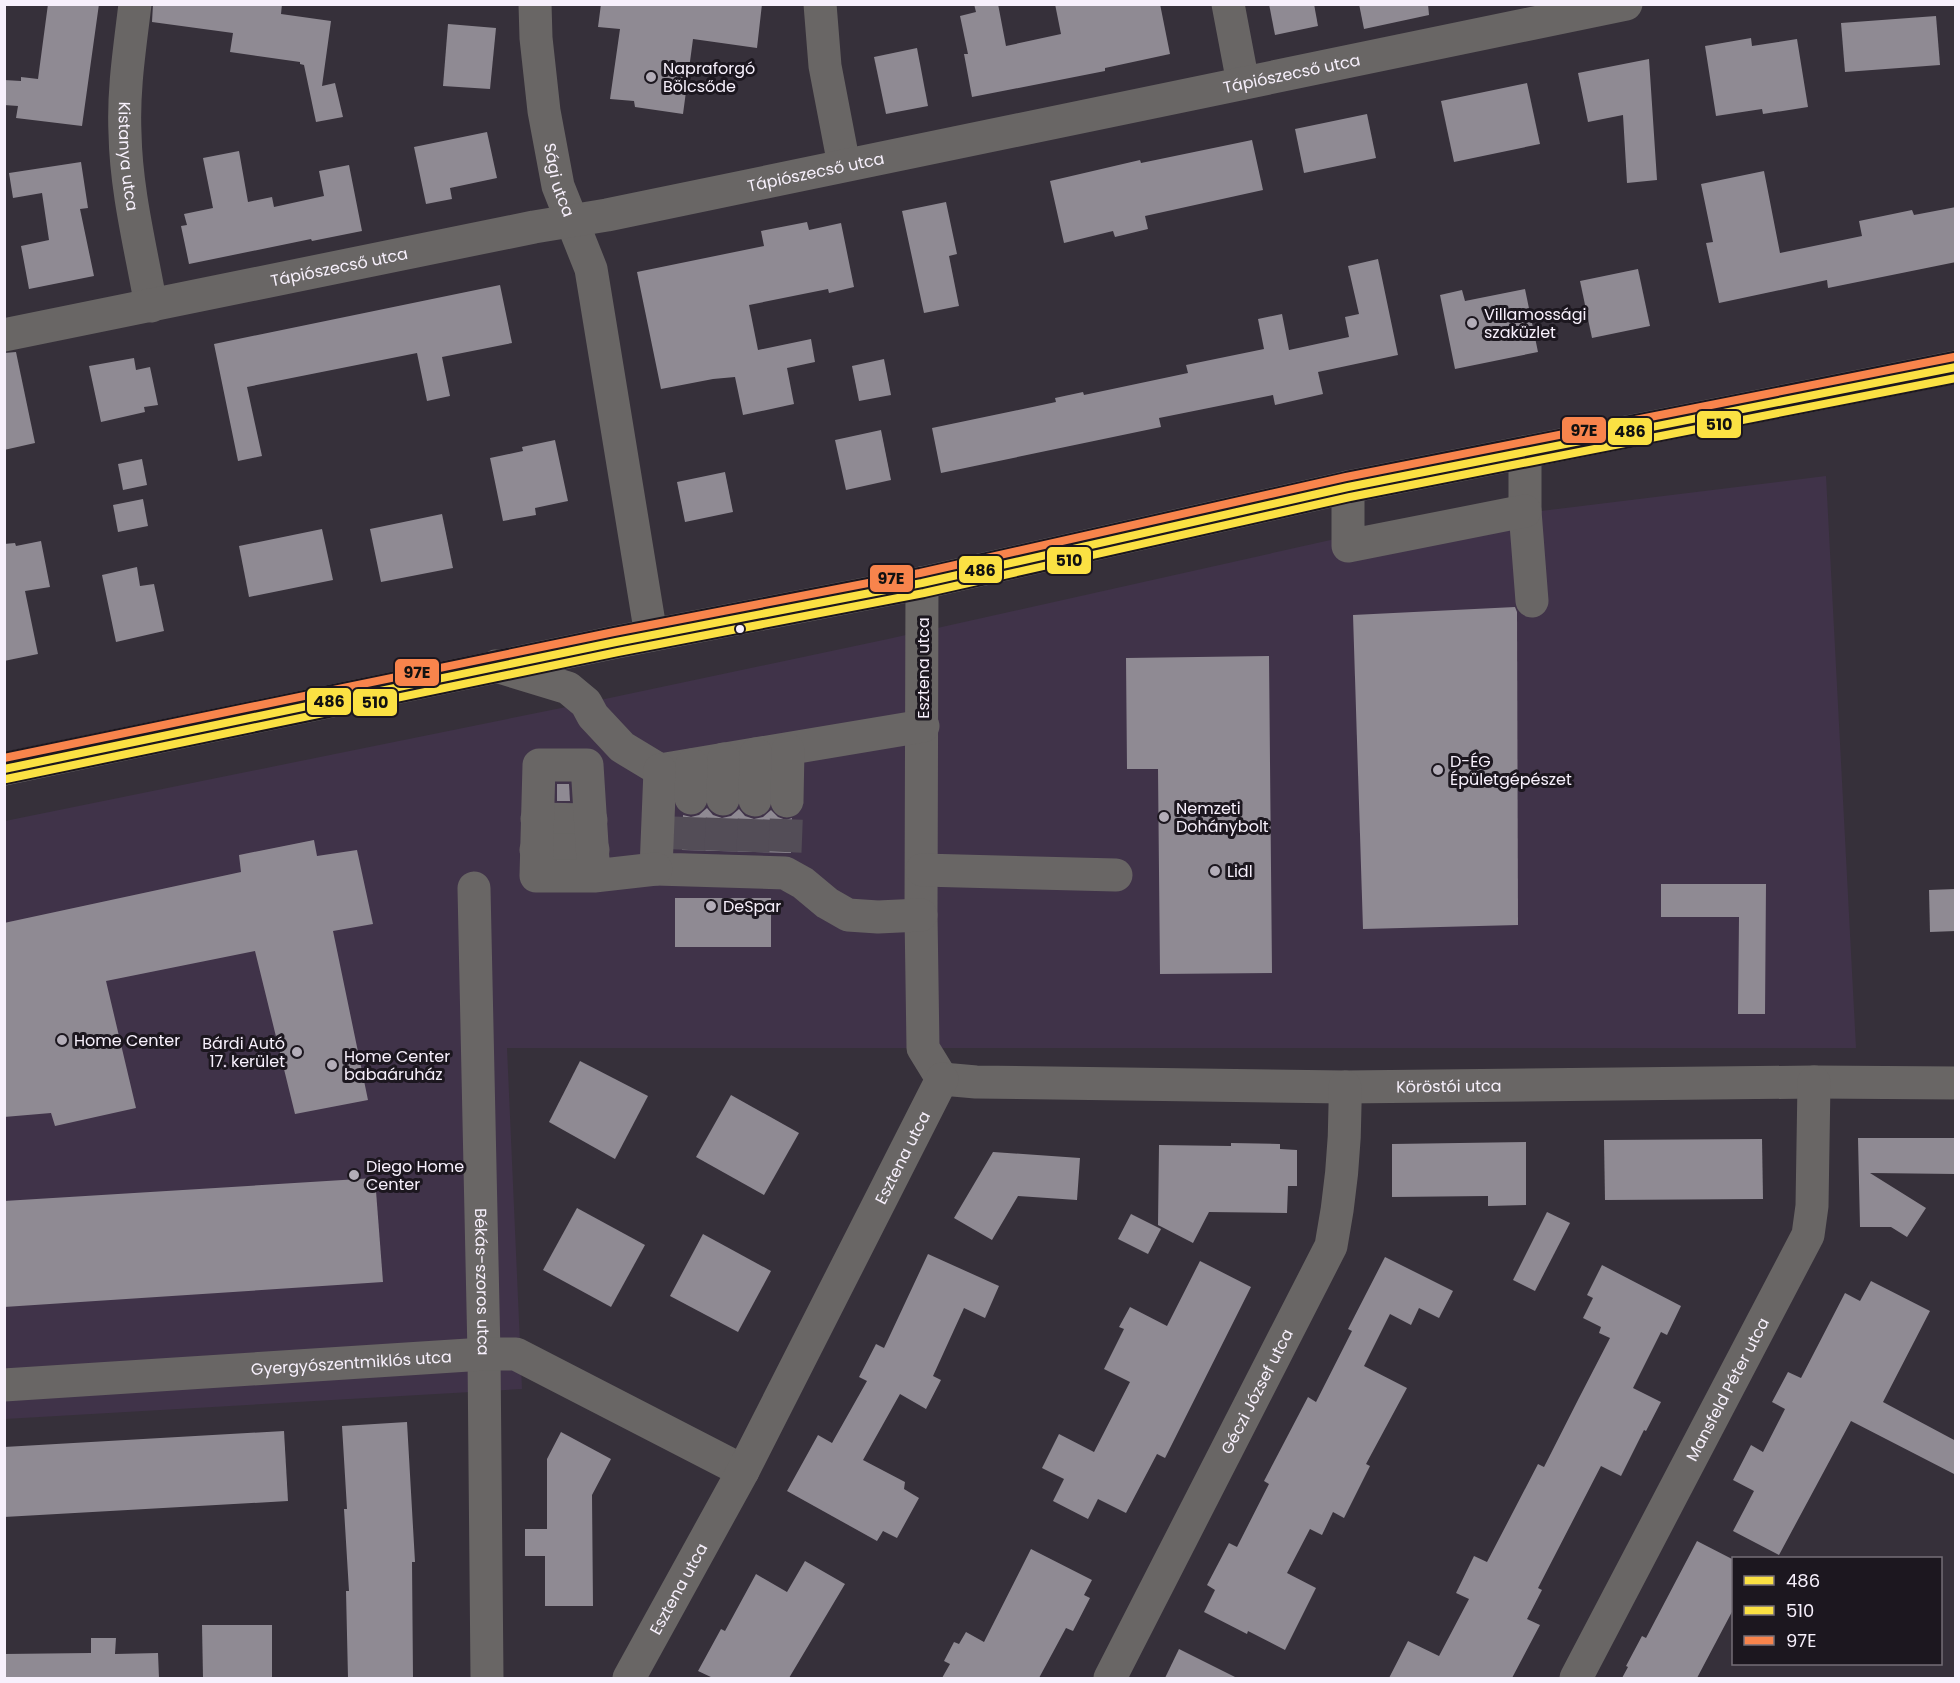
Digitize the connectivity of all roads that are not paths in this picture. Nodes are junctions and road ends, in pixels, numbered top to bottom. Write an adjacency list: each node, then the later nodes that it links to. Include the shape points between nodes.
1 (135, 4): 9 (street, Kistanya utca, via 125,80 124,134)
2 (535, 4): 8 (street, Sági utca, via 544,111 558,186)
3 (820, 4): 7 (street, via 825,66)
4 (1228, 4): 6 (street)
5 (1626, 4): 6 (street, Tápiószecső utca)
6 (1243, 83): 7 (street, Tápiószecső utca)
7 (844, 165): 8 (street, Tápiószecső utca)
8 (571, 220): 9 (street, Tápiószecső utca); 17 (street, Sági utca, via 591,269)
9 (150, 306): 10 (street, Tápiószecső utca)
10 (4, 335)
11 (1956, 367): 12 (main road)
12 (1525, 452): 13 (main road); 14 (street)
13 (1348, 486): 14 (street, via 1348,546); 15 (main road)
14 (1526, 511): 16 (street)
15 (922, 583): 17 (main road); 19 (street, Esztena utca)
16 (1532, 601)
17 (651, 635): 18 (main road)
18 (496, 666): 24 (main road); 25 (street, via 568,688 586,703 622,747)
19 (923, 726): 20 (street); 31 (street, Esztena utca)
20 (788, 750): 21 (street); 27 (street)
21 (756, 754): 22 (street); 27 (street)
22 (724, 759): 23 (street); 27 (street)
23 (692, 765): 25 (street); 26 (street)
24 (4, 769)
25 (660, 770): 30 (street)
26 (691, 798)
27 (755, 800)
28 (537, 819): 29 (street); 29 (street, via 536,876); 29 (street, via 539,765 587,765)
29 (592, 834): 30 (street)
30 (656, 869): 34 (street, via 737,862 803,883 848,915)
31 (922, 870): 32 (street); 34 (street, Esztena utca)
32 (1116, 874)
33 (474, 888): 39 (street, Békás-szoros utca)
34 (921, 915): 35 (street, Esztena utca, via 923,1048)
35 (942, 1079): 38 (street, Köröstói utca); 41 (street, Esztena utca)
36 (1814, 1082): 37 (street, Köröstói utca); 38 (street, Köröstói utca); 45 (street, Mansfeld Péter utca, via 1808,1235)
37 (1956, 1083)
38 (1345, 1086): 44 (street, Géczi József utca, via 1338,1208 1331,1246)
39 (484, 1354): 40 (street, Gyergyószentmiklós utca); 41 (street, Gyergyószentmiklós utca, via 516,1354); 42 (street, Békás-szoros utca)
40 (4, 1385)
41 (743, 1471): 43 (street, Esztena utca)
42 (487, 1678)
43 (629, 1678)
44 (1110, 1678)
45 (1575, 1678)

